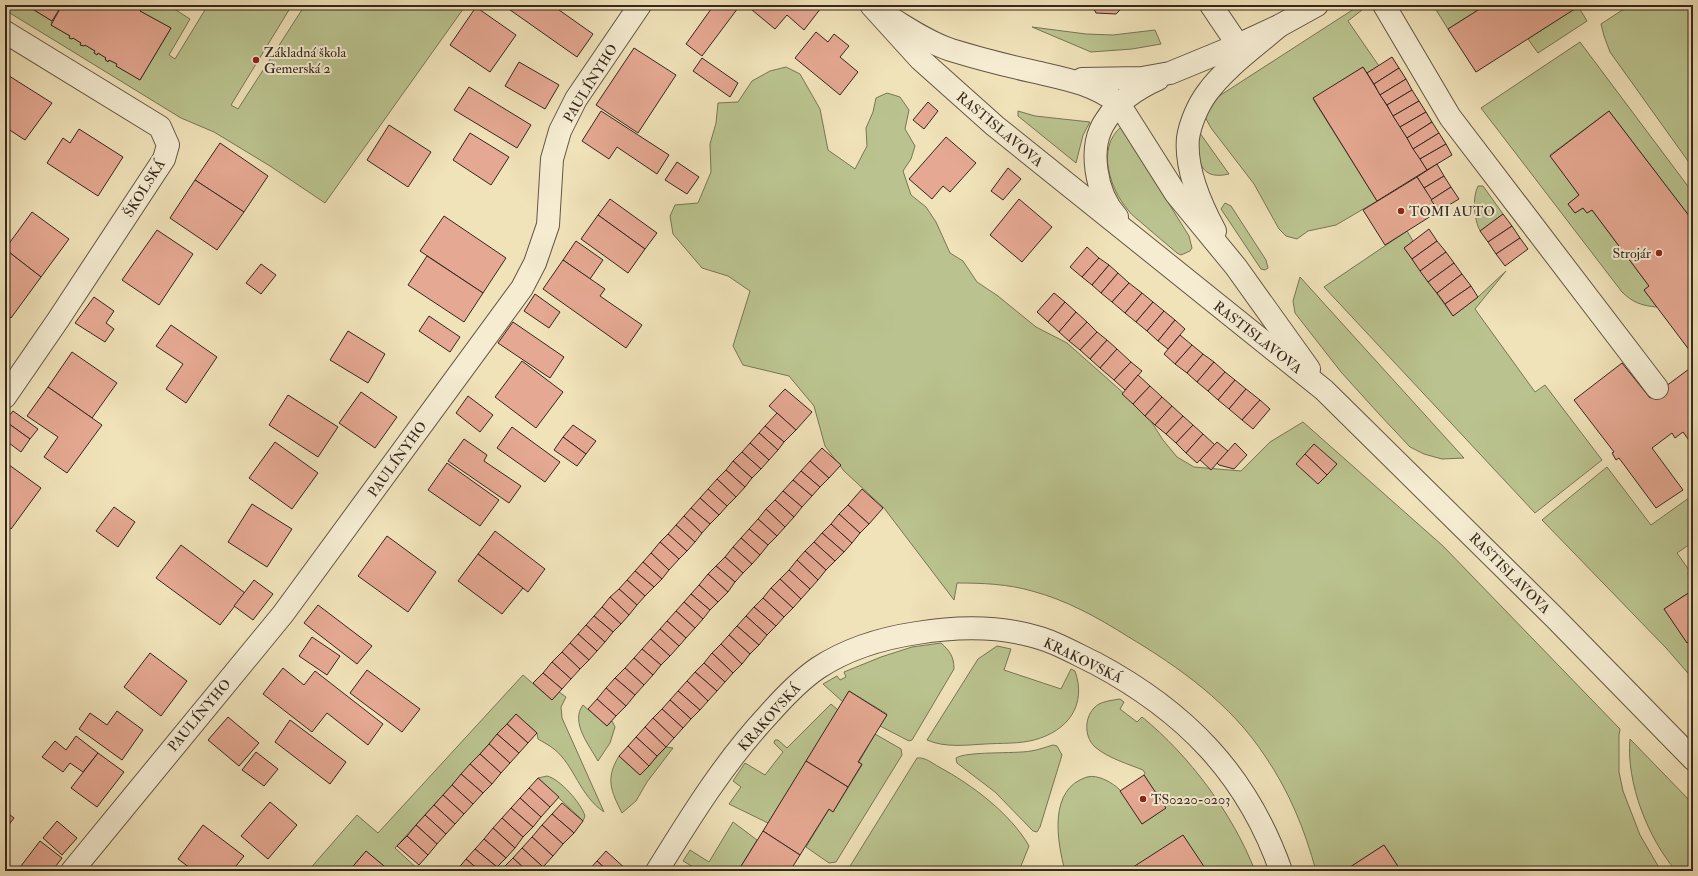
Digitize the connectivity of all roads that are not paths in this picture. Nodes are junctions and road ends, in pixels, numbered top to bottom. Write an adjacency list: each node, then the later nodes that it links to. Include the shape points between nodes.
1 (640, 5): 18 (street, PAULÍNYHO, via 576,99 560,131 552,159 548,225 535,263 522,288 283,614)
2 (1211, 5): 8 (street)
3 (1317, 5): 6 (street, RASTISLAVOVA)
4 (1384, 5): 14 (street, via 1450,117)
5 (873, 6): 10 (street, RASTISLAVOVA, via 921,36 949,49); 12 (street, RASTISLAVOVA, via 920,59 947,84)
6 (1278, 26): 8 (street, RASTISLAVOVA); 13 (street, RASTISLAVOVA, via 1228,71 1207,94 1200,105 1188,138 1190,165 1198,192 1210,222)
7 (5, 32): 16 (street, ŠKOLSKÁ, via 160,127 168,145 164,159)
8 (1238, 45): 9 (street, RASTISLAVOVA)
9 (1170, 73): 10 (street, RASTISLAVOVA, via 1142,78 1100,80); 11 (street, RASTISLAVOVA, via 1142,86)
10 (1063, 78): 11 (street, RASTISLAVOVA, via 1098,90)
11 (1119, 104): 12 (street, RASTISLAVOVA, via 1100,131 1096,171 1104,199 1111,211); 13 (street, RASTISLAVOVA, via 1176,194)
12 (1136, 239): 15 (street, RASTISLAVOVA)
13 (1236, 267): 15 (street, RASTISLAVOVA)
14 (1657, 388)
15 (1324, 390): 17 (street, RASTISLAVOVA, via 1556,619)
16 (5, 397)
17 (1693, 759)
18 (72, 871)
19 (657, 871): 20 (street, KRAKOVSKÁ, via 703,796 751,733 788,692 807,676 855,650 895,636 940,629 980,628 1031,635 1061,646 1144,692 1198,736 1229,772 1251,806 1272,846)
20 (1281, 871)

